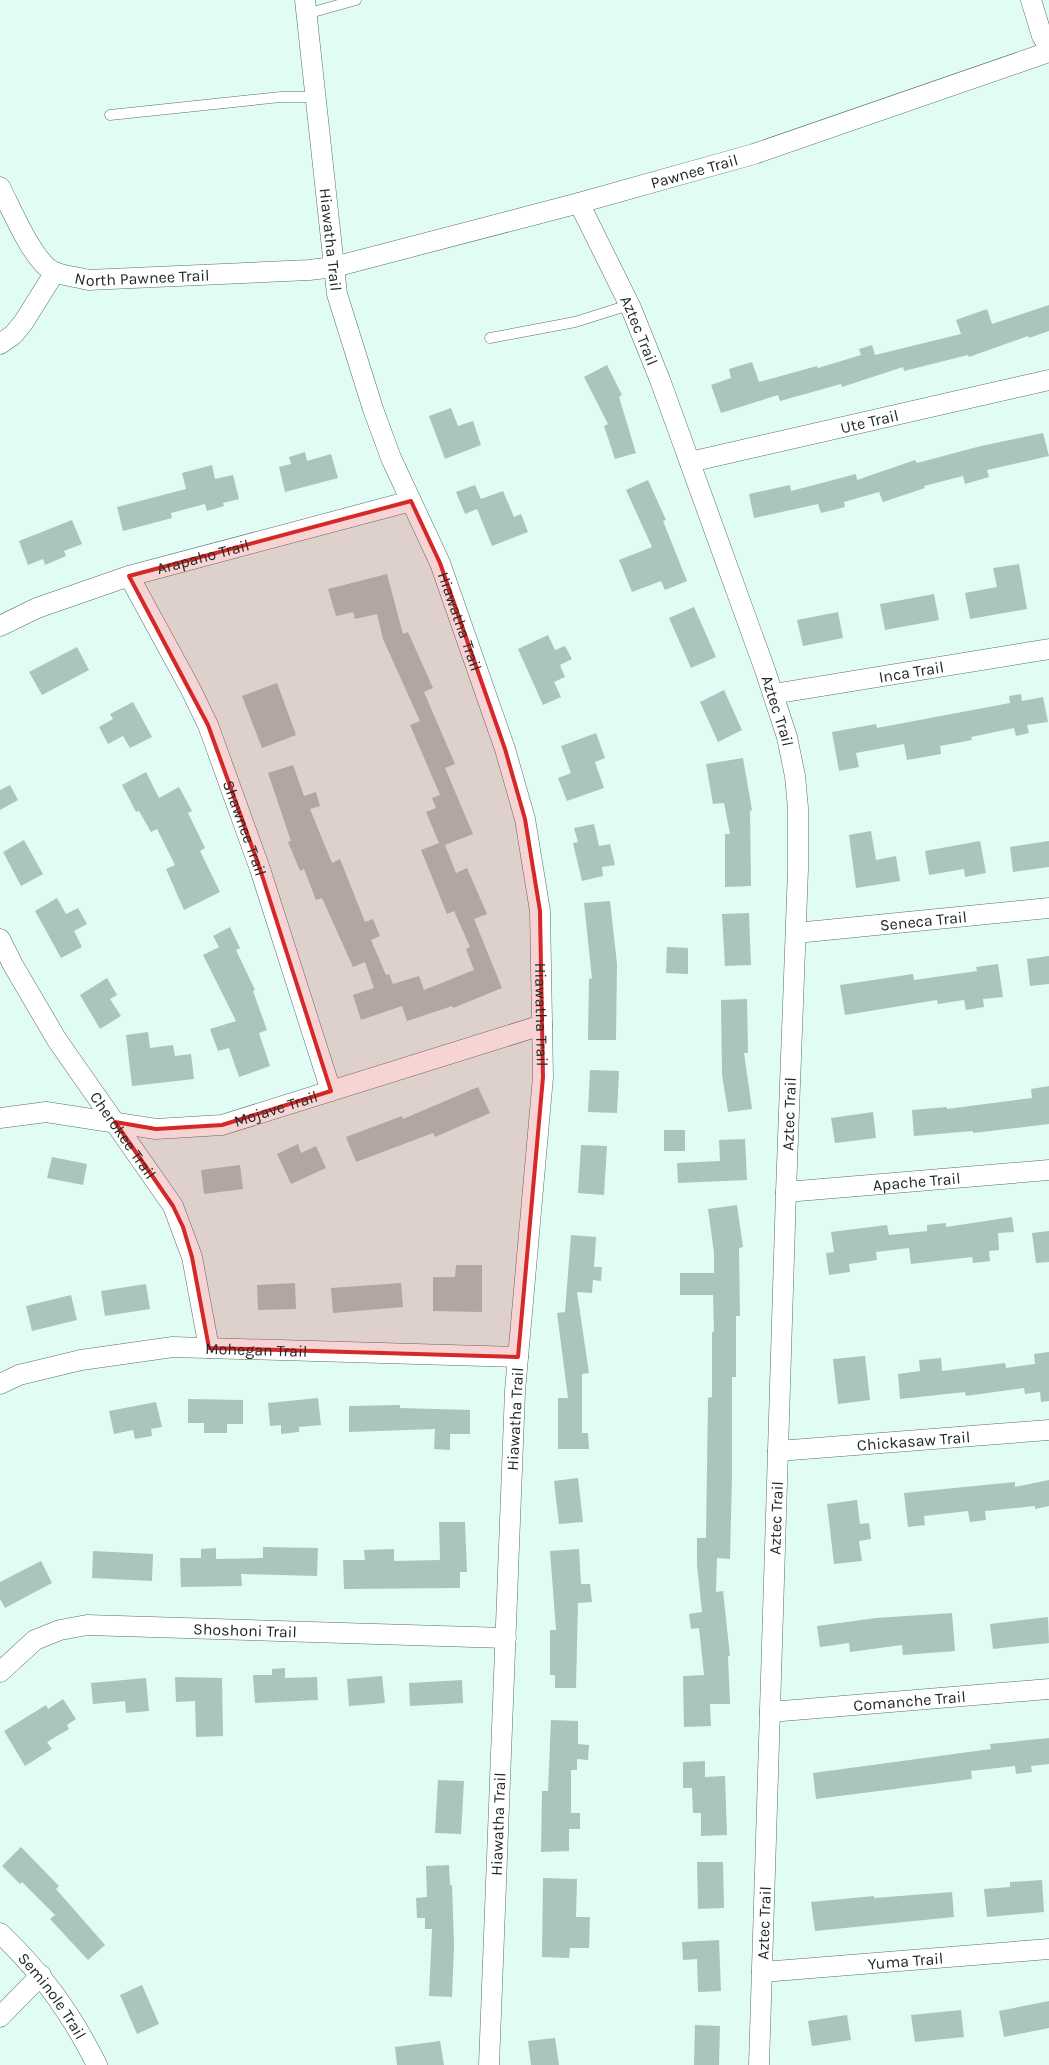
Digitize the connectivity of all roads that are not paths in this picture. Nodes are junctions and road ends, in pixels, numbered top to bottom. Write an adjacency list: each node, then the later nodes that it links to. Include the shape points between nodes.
1 (356, 0): 2 (lane)
2 (305, 7): 6 (street, Hiawatha Trail)
3 (1039, 11): 4 (street, via 1042,36)
4 (1049, 47)
5 (1049, 52): 9 (street, Pawnee Trail, via 754,154)
6 (315, 97): 7 (lane, via 281,97); 10 (street, Hiawatha Trail)
7 (110, 115)
8 (0, 187): 11 (street, North Pawnee Trail, via 31,246 44,265)
9 (579, 203): 10 (street, Pawnee Trail); 12 (street, Aztec Trail)
10 (334, 267): 11 (street, North Pawnee Trail, via 88,280); 17 (street, Hiawatha Trail, via 337,294 373,409)
11 (55, 272): 14 (street, via 23,323)
12 (630, 305): 13 (lane, via 575,322); 16 (street, Aztec Trail)
13 (490, 338)
14 (0, 344)
15 (1049, 380): 16 (street, Ute Trail)
16 (690, 462): 21 (street, Aztec Trail)
17 (411, 501): 18 (street, Arapaho Trail); 25 (street, Hiawatha Trail, via 440,563 505,750 525,819 540,911)
18 (129, 576): 19 (street, Arapaho Trail, via 37,608); 26 (street, Shawnee Trail, via 208,725 260,869)
19 (0, 626)
20 (1049, 650): 21 (street, Inca Trail)
21 (773, 694): 23 (street, Aztec Trail, via 787,736 795,776 798,852)
22 (1049, 908): 23 (street, Seneca Trail)
23 (796, 933): 30 (street, Aztec Trail)
24 (0, 940): 28 (street, Cherokee Trail, via 57,1040)
25 (542, 1026): 26 (street, Mojave Trail); 32 (street, Hiawatha Trail, via 543,1077)
26 (331, 1091): 28 (street, Mojave Trail, via 222,1125 156,1129)
27 (0, 1118): 28 (street, Mojave Trail, via 46,1112)
28 (115, 1122): 31 (street, Cherokee Trail, via 173,1206 183,1227)
29 (1049, 1170): 30 (street, Apache Trail)
30 (786, 1192): 35 (street, Aztec Trail)
31 (209, 1348): 32 (street, Mohegan Trail); 33 (street, Mohegan Trail, via 173,1347 81,1360 19,1375)
32 (518, 1357): 36 (street, Hiawatha Trail)
33 (0, 1384)
34 (1049, 1430): 35 (street, Chickasaw Trail)
35 (778, 1451): 39 (street, Aztec Trail)
36 (506, 1638): 37 (street, Shoshoni Trail, via 87,1625 60,1630 35,1640); 46 (street, Hiawatha Trail)
37 (0, 1672)
38 (1049, 1689): 39 (street, Comanche Trail)
39 (770, 1712): 42 (street, Aztec Trail)
40 (0, 1933): 43 (street, Seminole Trail)
41 (1049, 1950): 42 (street, Yuma Trail)
42 (762, 1972): 47 (street, Aztec Trail)
43 (41, 1975): 44 (street); 45 (street, Seminole Trail, via 59,1998)
44 (0, 2017)
45 (97, 2065)
46 (489, 2065)
47 (759, 2065)

